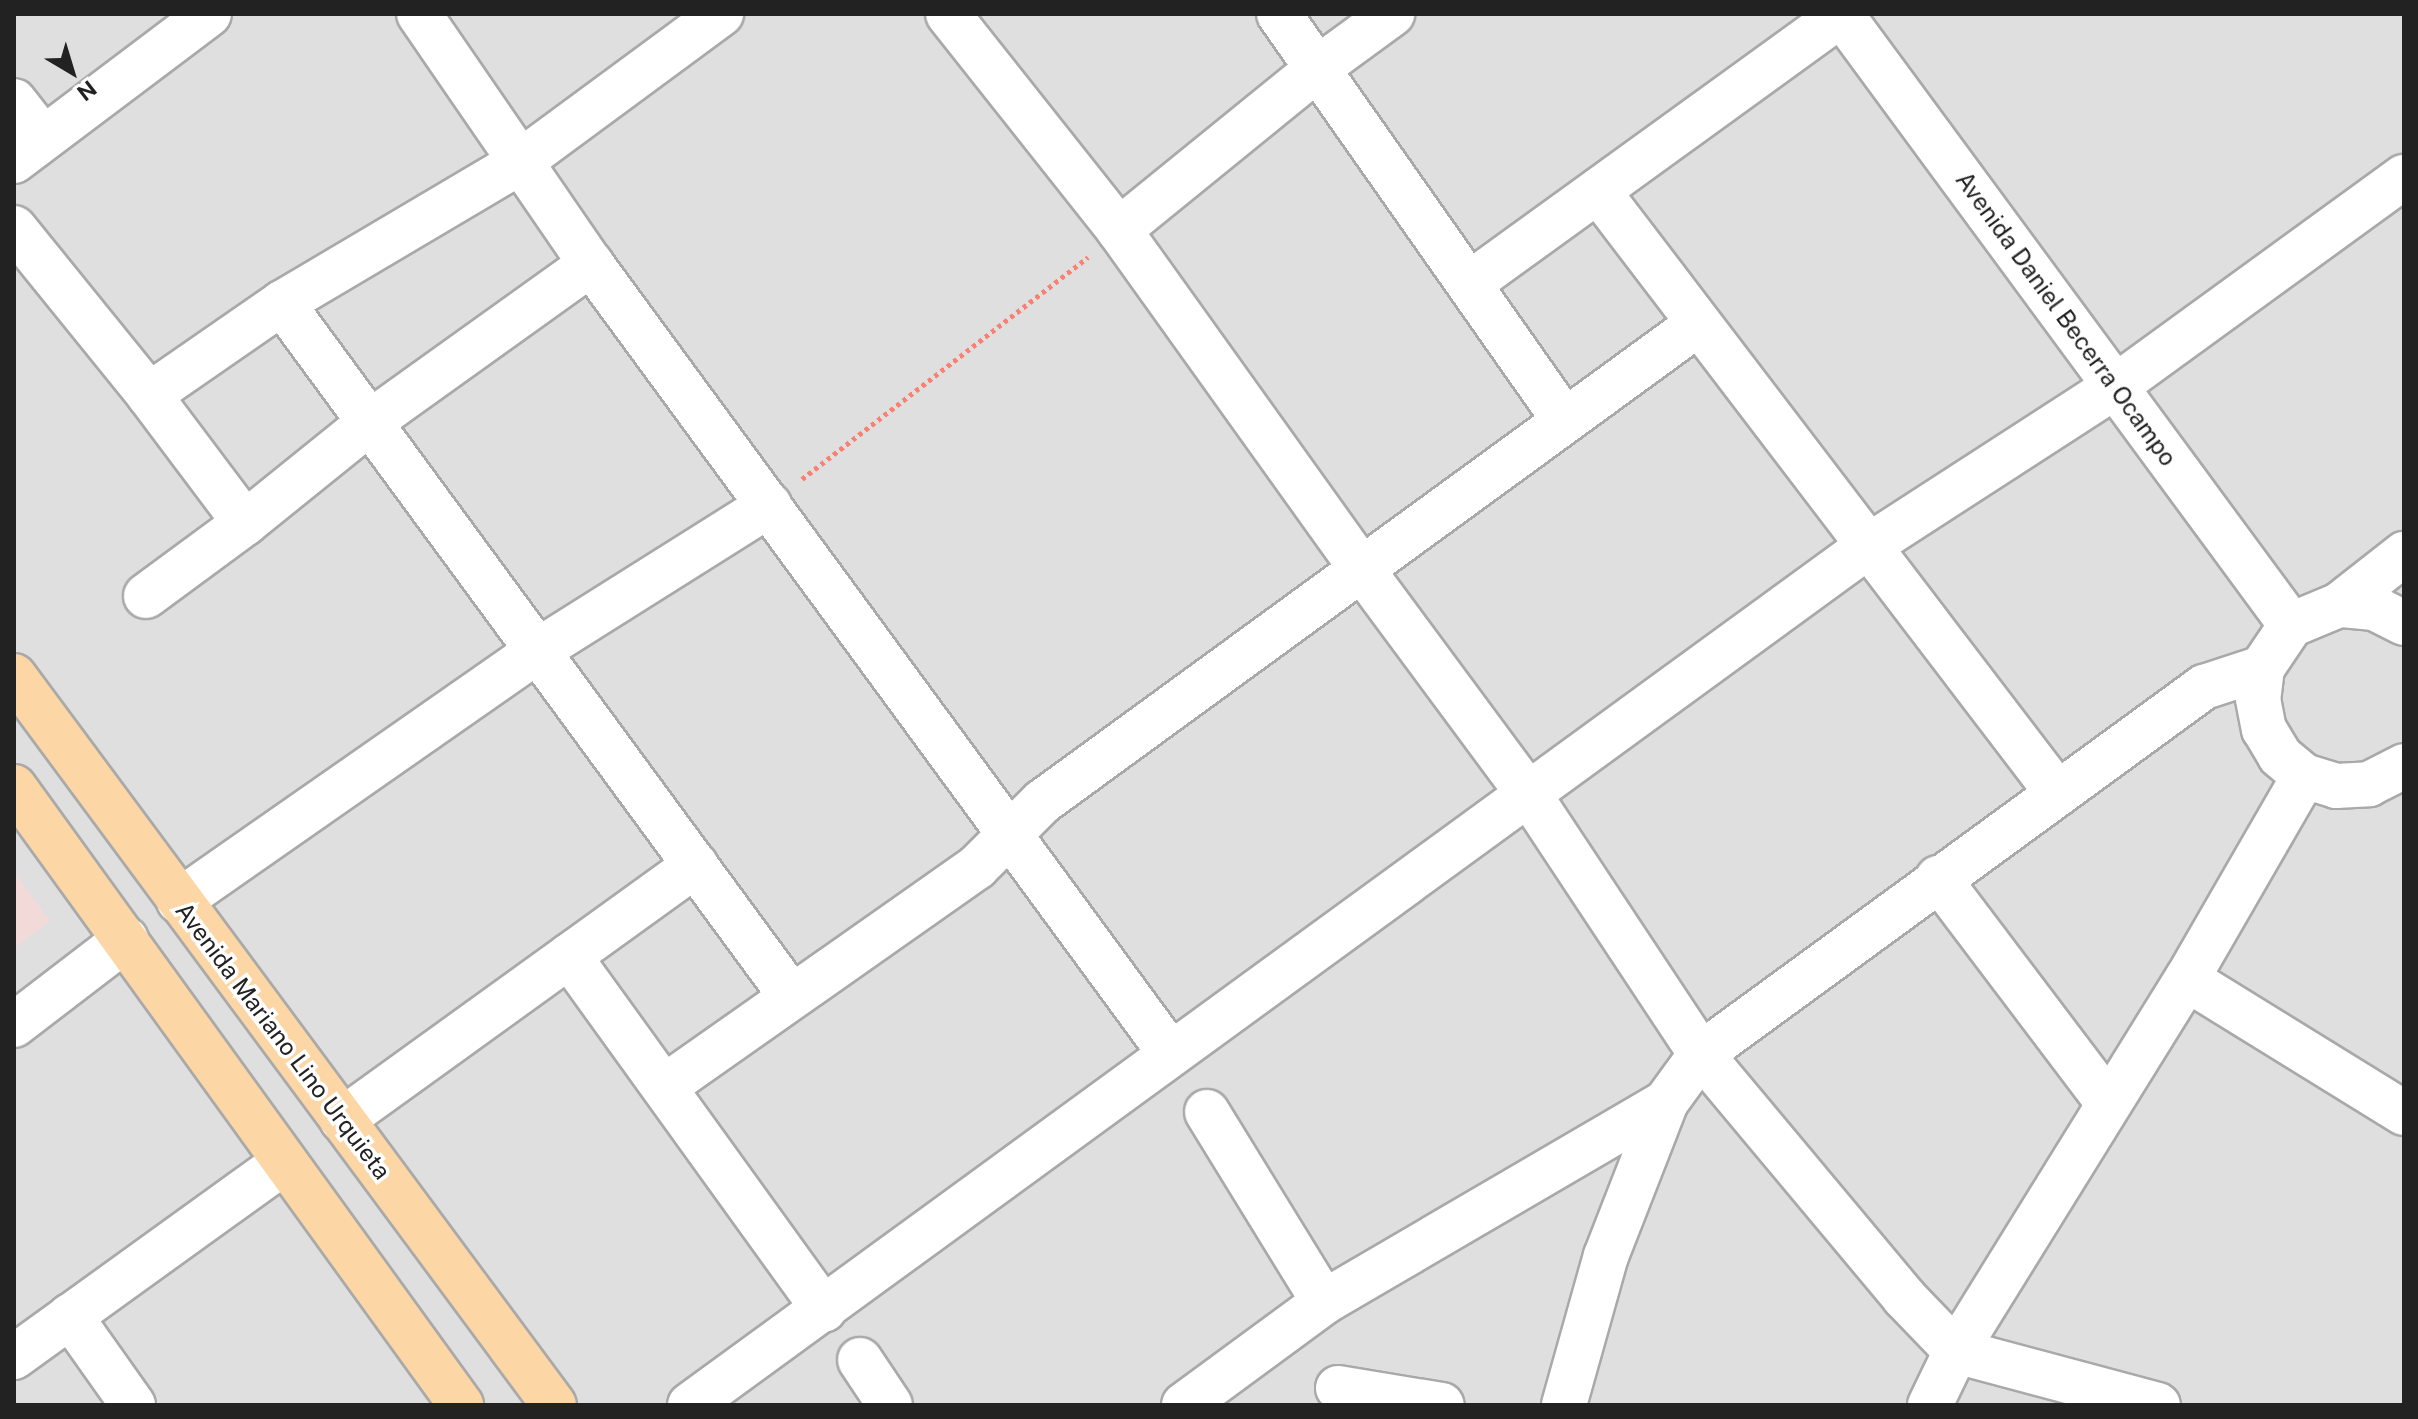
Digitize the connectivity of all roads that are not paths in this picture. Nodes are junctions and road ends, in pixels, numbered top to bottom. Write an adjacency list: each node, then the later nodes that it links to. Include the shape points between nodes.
1 (209, 14): 10 (street)
2 (419, 14): 11 (street)
3 (721, 14): 11 (street)
4 (948, 14): 15 (street)
5 (1279, 14): 8 (street)
6 (1392, 14): 8 (street)
7 (1842, 14): 13 (street); 20 (street, Avenida Daniel Becerra Ocampo)
8 (1318, 68): 15 (street); 17 (street)
9 (14, 101): 10 (street)
10 (29, 150)
11 (520, 162): 16 (street); 18 (street)
12 (2404, 177): 20 (street)
13 (1598, 191): 17 (street); 19 (street)
14 (14, 228): 21 (street)
15 (1119, 230): 28 (street)
16 (591, 264): 23 (street); 24 (street)
17 (1469, 284): 22 (street)
18 (282, 303): 21 (street); 23 (street)
19 (1698, 324): 22 (street); 26 (street)
20 (2116, 386): 26 (street); 32 (street, Avenida Daniel Becerra Ocampo)
21 (149, 395): 25 (street)
22 (1565, 421): 28 (street)
23 (370, 422): 25 (street); 33 (street)
24 (769, 505): 33 (street); 41 (street)
25 (245, 523): 29 (street)
26 (1867, 547): 39 (street); 40 (street)
27 (2404, 554): 30 (street)
28 (1361, 568): 40 (street); 41 (street, via 1042,802)
29 (146, 596)
30 (2339, 605): 31 (street, via 2374,608); 32 (street)
31 (2404, 623)
32 (2291, 625): 34 (street)
33 (539, 650): 42 (street); 44 (street)
34 (2262, 668): 37 (street, via 2258,699 2264,729 2280,756); 39 (street, via 2204,687)
35 (14, 676): 44 (main road, Avenida Mariano Lino Urquieta)
36 (2404, 766): 37 (street, via 2369,784 2336,786)
37 (2304, 776): 47 (street)
38 (14, 787): 45 (main road)
39 (2058, 794): 43 (street)
40 (1530, 796): 50 (street); 51 (street)
41 (1009, 835): 48 (street, via 977,867); 50 (street)
42 (696, 865): 46 (street); 48 (street)
43 (1938, 878): 51 (street); 54 (street)
44 (179, 901): 57 (main road, Avenida Mariano Lino Urquieta)
45 (126, 939): 49 (street); 58 (main road)
46 (569, 956): 52 (street); 57 (street)
47 (2187, 979): 54 (street); 56 (street)
48 (791, 996): 52 (street)
49 (14, 1025)
50 (1170, 1053): 60 (street)
51 (1701, 1054): 53 (street); 62 (street, via 1904,1297)
52 (664, 1087): 60 (street)
53 (1666, 1102): 59 (street); 73 (street, via 1606,1256)
54 (2108, 1103): 62 (street)
55 (1207, 1112): 59 (street)
56 (2404, 1113)
57 (342, 1120): 68 (main road, Avenida Mariano Lino Urquieta)
58 (283, 1163): 61 (street); 67 (main road)
59 (1324, 1302): 71 (street)
60 (824, 1310): 69 (street)
61 (70, 1316): 63 (street); 66 (street)
62 (1956, 1351): 74 (street); 75 (street)
63 (14, 1357)
64 (860, 1360): 70 (street)
65 (1338, 1388): 72 (street)
66 (133, 1405)
67 (461, 1405)
68 (554, 1405)
69 (690, 1405)
70 (890, 1405)
71 (1184, 1405)
72 (1442, 1405)
73 (1564, 1405)
74 (1930, 1405)
75 (2158, 1405)

